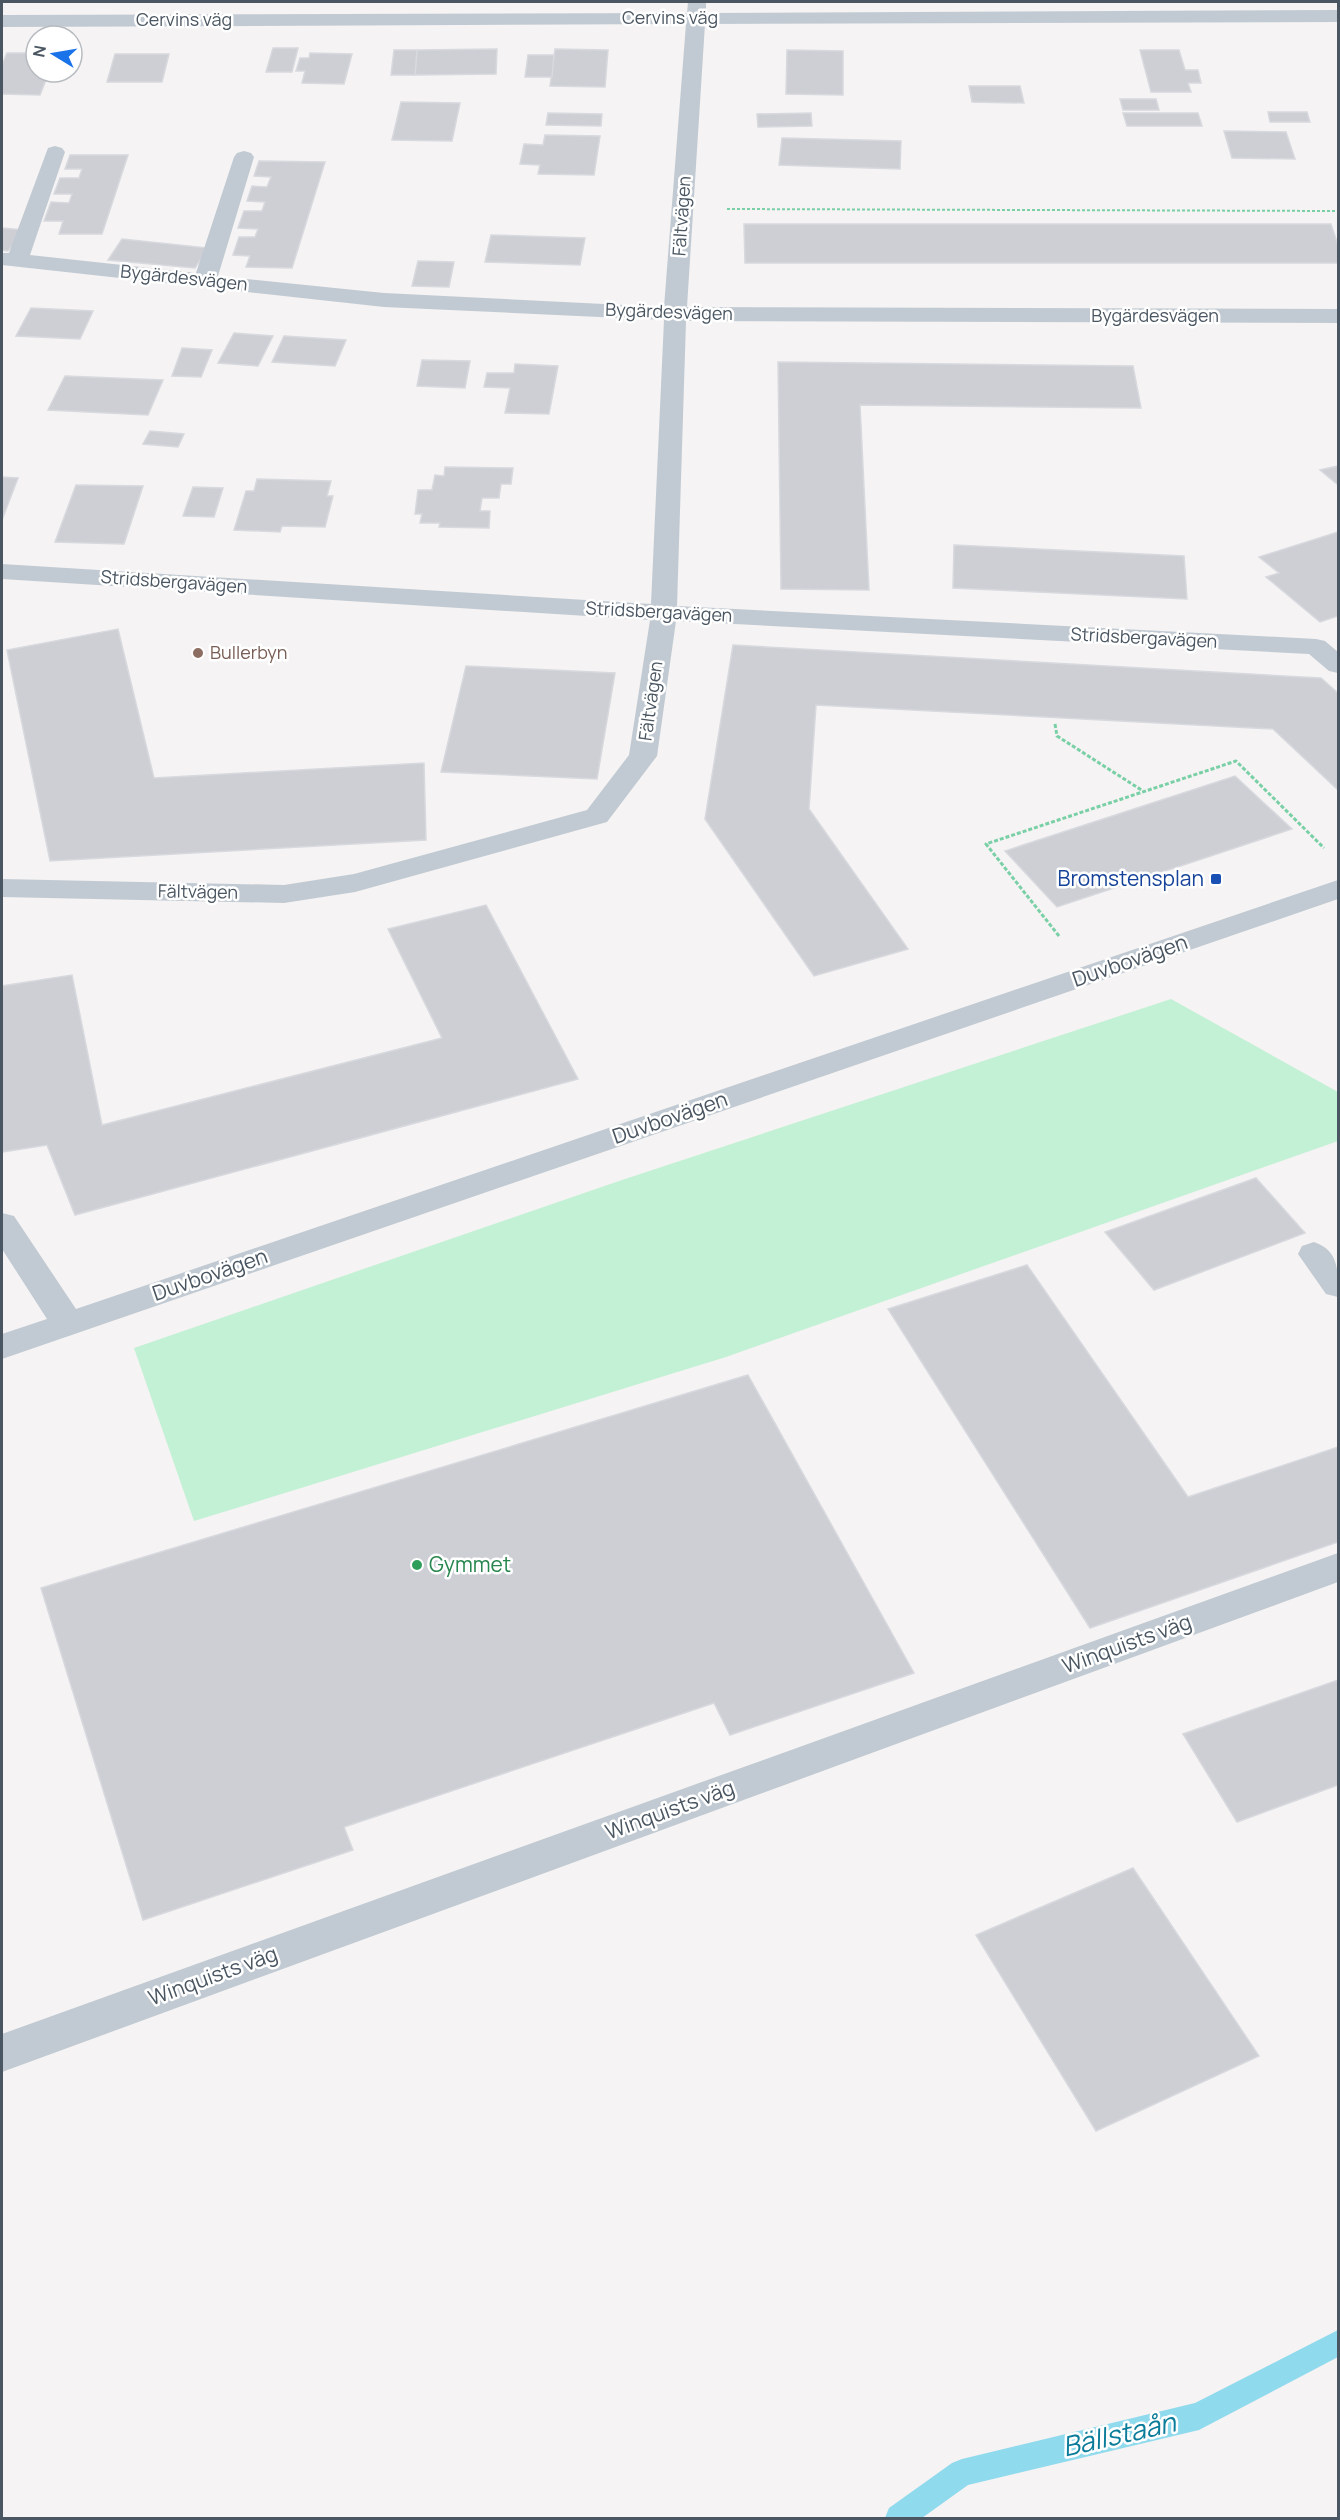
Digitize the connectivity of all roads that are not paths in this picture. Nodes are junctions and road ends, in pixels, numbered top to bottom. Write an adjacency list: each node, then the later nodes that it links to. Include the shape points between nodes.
1 (1332, 2): 3 (street)
2 (696, 10): 3 (street, Cervins väg); 4 (street, Cervins väg); 9 (street, Fältvägen)
3 (1338, 17)
4 (2, 21)
5 (55, 152): 7 (street)
6 (244, 157): 8 (street)
7 (9, 260): 8 (street, Bygärdesvägen)
8 (205, 281): 9 (street, Bygärdesvägen, via 384,300)
9 (675, 314): 10 (street, Bygärdesvägen); 12 (street, Fältvägen)
10 (1338, 316)
11 (2, 571): 12 (street, Stridsbergavägen)
12 (664, 613): 13 (street, Stridsbergavägen, via 1316,647); 14 (street, Fältvägen, via 643,756 597,816 355,883 284,894)
13 (1338, 666)
14 (2, 888)
15 (1338, 889): 19 (street, Duvbovägen)
16 (2, 1224): 19 (street)
17 (1314, 1254): 18 (street)
18 (1338, 1285)
19 (68, 1324): 20 (street, Duvbovägen)
20 (2, 1347)
21 (1338, 1567): 22 (street, Winquists väg)
22 (2, 2052)

